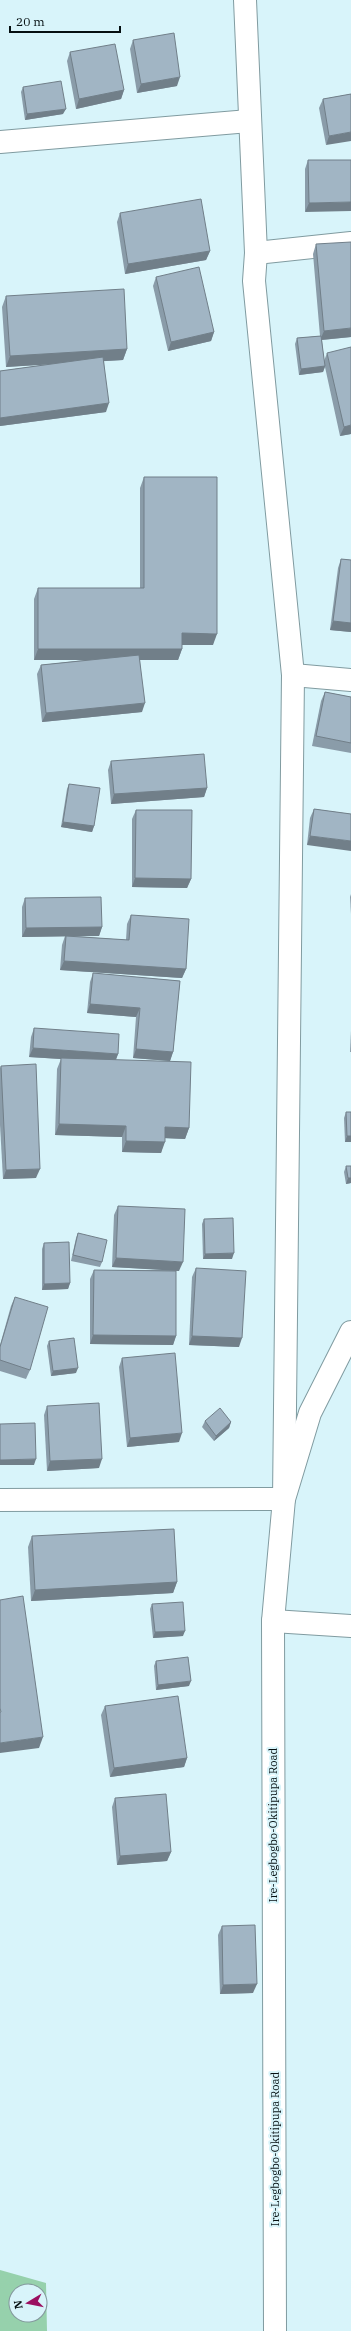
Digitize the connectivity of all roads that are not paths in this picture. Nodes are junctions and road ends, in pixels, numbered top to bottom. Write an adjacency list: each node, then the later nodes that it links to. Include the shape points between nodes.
1 (245, 0): 2 (street)
2 (249, 121): 3 (street); 5 (street)
3 (0, 142)
4 (351, 243): 5 (street)
5 (256, 253): 6 (street, via 254,281)
6 (293, 675): 7 (street); 9 (street)
7 (351, 680)
8 (351, 1332): 9 (street, Ire-Legbogbo-Okitipupa Road, via 310,1413)
9 (284, 1499): 10 (street); 11 (street, Ire-Legbogbo-Okitipupa Road)
10 (0, 1500)
11 (273, 1621): 12 (street); 13 (street, Ire-Legbogbo-Okitipupa Road)
12 (351, 1626)
13 (275, 2331)

